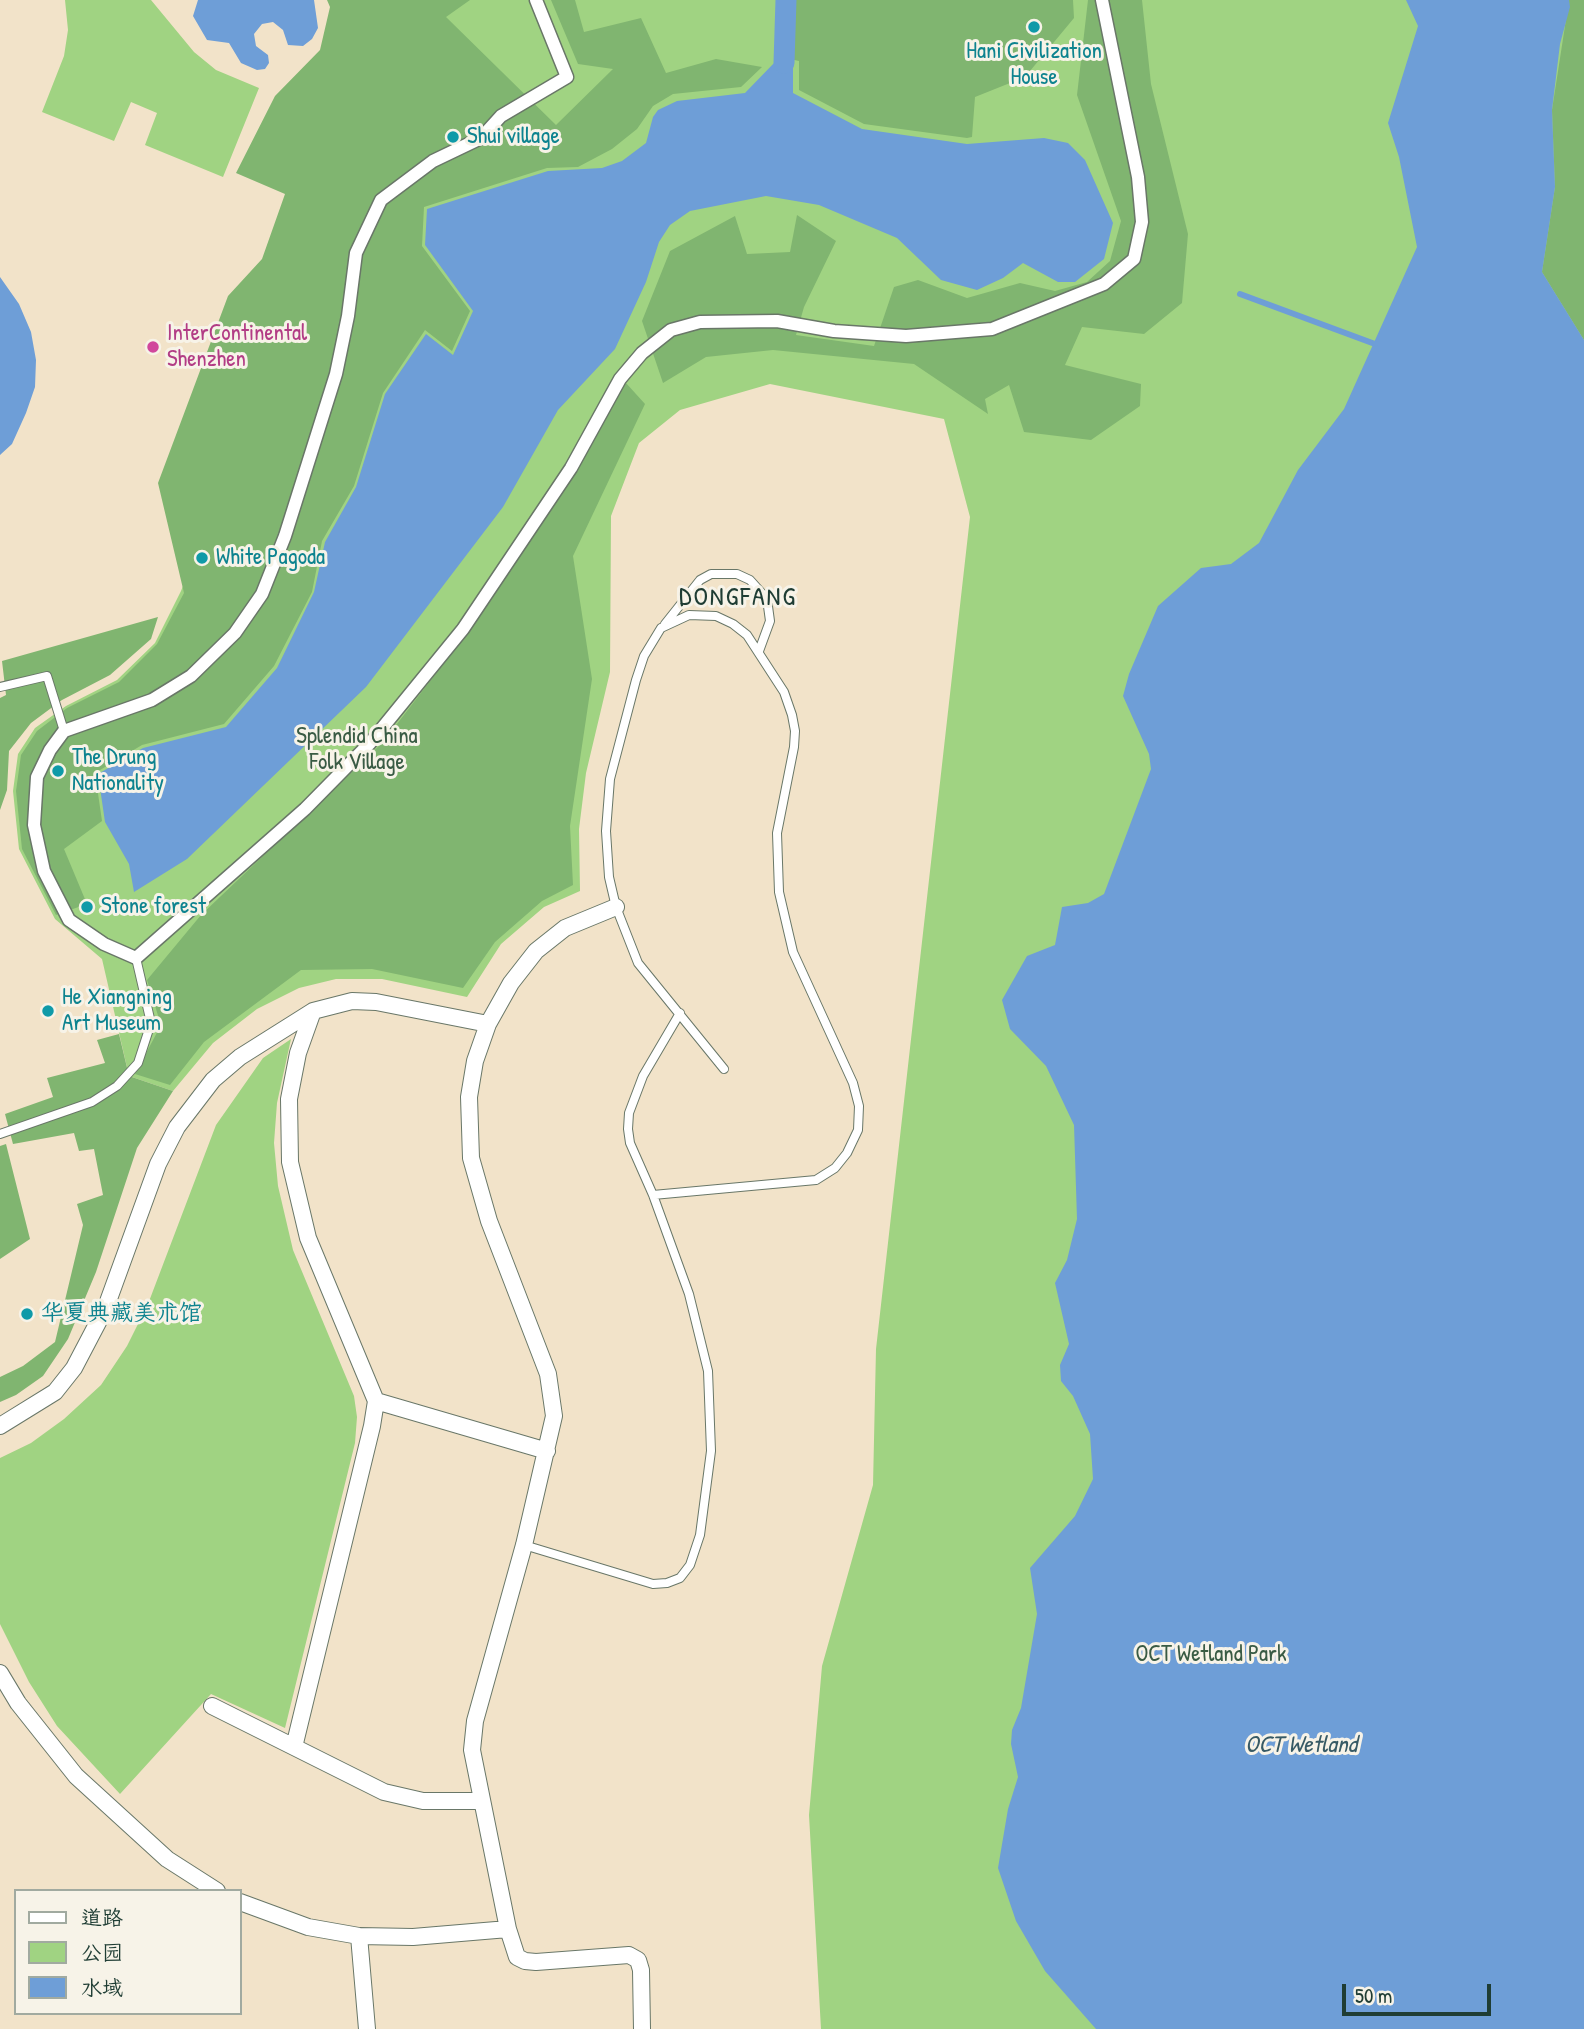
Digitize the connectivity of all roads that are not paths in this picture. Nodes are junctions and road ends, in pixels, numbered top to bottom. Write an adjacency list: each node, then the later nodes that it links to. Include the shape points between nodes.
1 (536, 0): 6 (street, via 567,77 501,116 481,138 433,162 381,200 356,253 336,374 262,594 236,632 191,676 152,700)
2 (1102, 0): 8 (street, via 1138,177 1142,222 1134,259 1104,284 992,329 906,336 764,321 700,322 671,330 642,353 620,379 571,468 463,629 370,743 306,809)
3 (661, 628): 4 (lane, via 689,615 716,616 733,624); 4 (lane, via 700,580 710,574 737,575 750,580 767,599 770,621); 7 (lane, via 644,656 610,779 606,831)
4 (760, 651): 14 (lane, via 784,692 795,731 777,833 784,920 808,988 853,1083 859,1106 858,1130 835,1168 816,1180)
5 (0, 687): 6 (lane, via 47,676)
6 (64, 731): 8 (street, via 37,778 34,825 44,872 69,920 104,944)
7 (616, 907): 10 (lane, via 638,963); 11 (street, via 565,928 536,951)
8 (136, 958): 13 (lane, via 151,1023 138,1063 117,1086 92,1102)
9 (313, 1011): 11 (street, via 333,1004 376,1002); 15 (street, via 289,1099 290,1162 308,1238); 16 (street, via 240,1056 192,1105 158,1164 106,1307 74,1368 55,1392)
10 (680, 1013): 12 (lane); 14 (lane, via 643,1076 629,1113 630,1143)
11 (488, 1024): 17 (street, via 475,1061 470,1097 471,1158 489,1221 550,1385 554,1416)
12 (724, 1069)
13 (0, 1134)
14 (653, 1195): 18 (lane, via 689,1294 708,1371 711,1451 707,1496 690,1564 680,1578 653,1584)
15 (376, 1401): 17 (street); 21 (street)
16 (0, 1426)
17 (547, 1451): 18 (street)
18 (524, 1545): 22 (street, via 473,1735)
19 (0, 1673): 23 (street, via 25,1713 76,1776 167,1859)
20 (212, 1706): 21 (street)
21 (294, 1747): 22 (street, via 404,1798)
22 (481, 1801): 25 (street)
23 (214, 1889)
24 (242, 1903): 26 (street, via 308,1927)
25 (508, 1929): 26 (street, via 413,1937); 28 (street, via 517,1957 525,1961 618,1953 638,1960)
26 (359, 1936): 27 (street)
27 (367, 2029)
28 (642, 2029)

